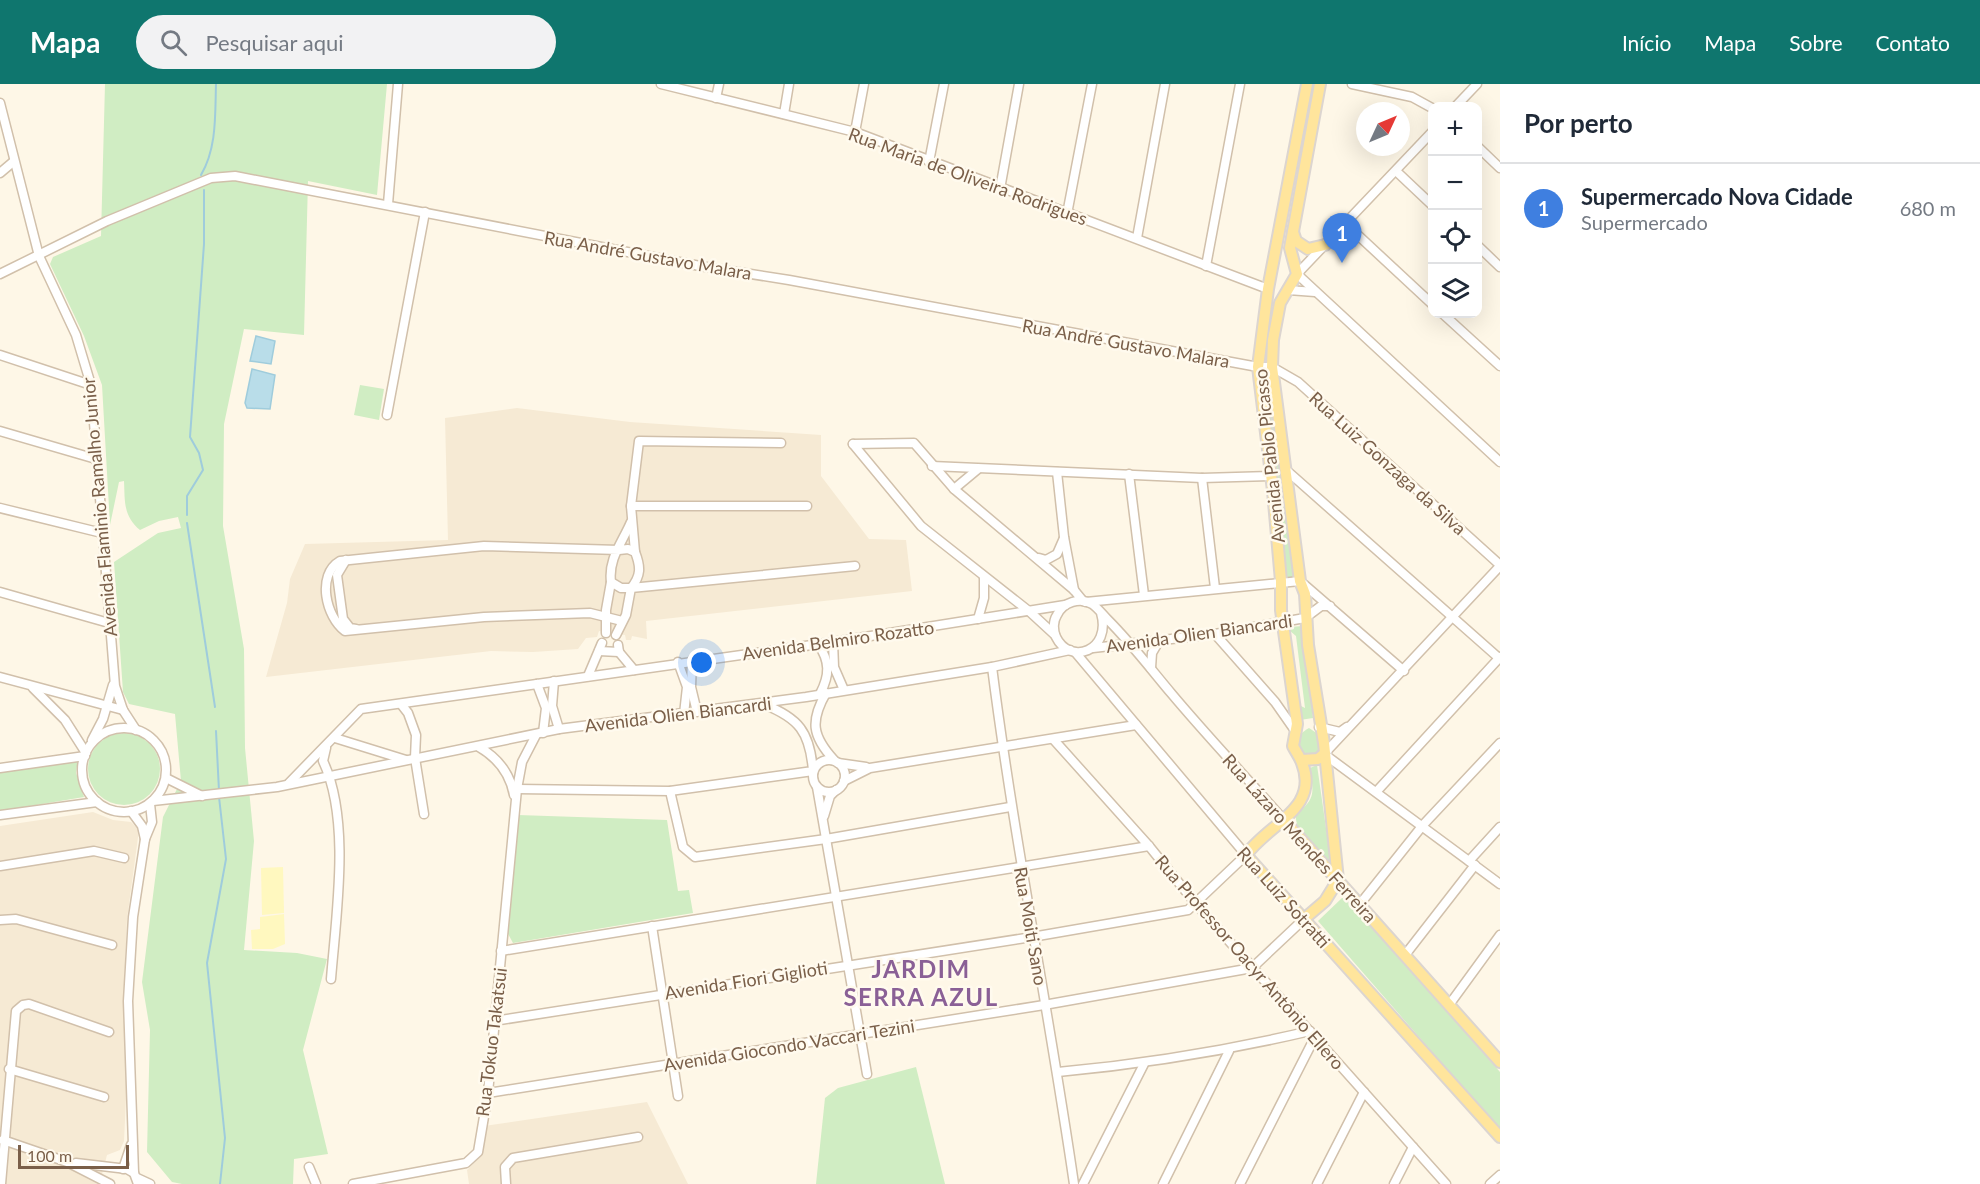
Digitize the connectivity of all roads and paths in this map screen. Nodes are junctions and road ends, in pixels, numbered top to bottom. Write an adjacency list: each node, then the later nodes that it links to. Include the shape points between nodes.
1 (398, 84): 30 (street)
2 (661, 84): 15 (street, Rua Maria de Oliveira Rodrigues)
3 (719, 84): 15 (street)
4 (789, 84): 19 (street)
5 (864, 84): 20 (street)
6 (944, 84): 24 (street)
7 (1019, 84): 28 (street)
8 (1092, 84): 32 (street)
9 (1165, 84): 35 (street)
10 (1240, 84): 41 (street)
11 (1306, 84): 40 (main road, Avenida Pablo Picasso)
12 (1320, 84): 34 (main road)
13 (1352, 84): 18 (street, via 1412,97)
14 (1477, 84): 16 (street)
15 (716, 98): 19 (street, Rua Maria de Oliveira Rodrigues)
16 (1460, 102)
17 (0, 104): 23 (street, Avenida Flaminio Ramalho Junior)
18 (1428, 106)
19 (784, 114): 20 (street, Rua Maria de Oliveira Rodrigues)
20 (855, 132): 24 (street, Rua Maria de Oliveira Rodrigues)
21 (1428, 136): 26 (street)
22 (1482, 151): 25 (street)
23 (13, 162): 27 (street); 38 (street, Avenida Flaminio Ramalho Junior)
24 (929, 162): 28 (street, Rua Maria de Oliveira Rodrigues)
25 (1500, 168)
26 (1396, 171): 29 (street); 33 (street)
27 (0, 173)
28 (1000, 189): 32 (street, Rua Maria de Oliveira Rodrigues)
29 (1428, 201)
30 (388, 204): 31 (street, Rua André Gustavo Malara); 38 (street, Rua André Gustavo Malara, via 235,176 211,178 88,230)
31 (425, 212): 52 (street, Rua André Gustavo Malara); 55 (street)
32 (1067, 214): 35 (street, Rua Maria de Oliveira Rodrigues)
33 (1347, 225): 36 (street); 48 (street)
34 (1293, 232): 36 (main road, via 1296,240 1308,249); 39 (main road)
35 (1137, 238): 41 (street, Rua Maria de Oliveira Rodrigues)
36 (1325, 245): 39 (street); 44 (street)
37 (1482, 250): 42 (street)
38 (39, 256): 43 (street, Rua André Gustavo Malara); 54 (street, Avenida Flaminio Ramalho Junior, via 76,335)
39 (1291, 257): 40 (main road); 44 (main road)
40 (1274, 262): 45 (main road, Avenida Pablo Picasso)
41 (1206, 266): 45 (street, Rua Maria de Oliveira Rodrigues)
42 (1500, 267)
43 (0, 274)
44 (1297, 274): 46 (main road, Avenida Pablo Picasso); 47 (street)
45 (1268, 288): 46 (main road); 52 (main road, Avenida Pablo Picasso)
46 (1288, 290): 47 (street); 53 (main road, Avenida Pablo Picasso, via 1280,303)
47 (1316, 292): 59 (street)
48 (1428, 300)
49 (1447, 318): 51 (street)
50 (0, 355): 54 (street)
51 (1500, 366)
52 (1258, 367): 53 (street, Rua André Gustavo Malara); 65 (main road, Avenida Pablo Picasso)
53 (1272, 367): 61 (main road, Avenida Pablo Picasso); 79 (street, Rua Luiz Gonzaga da Silva, via 1298,382)
54 (91, 385): 58 (street, Avenida Flaminio Ramalho Junior)
55 (387, 415)
56 (0, 431): 58 (street)
57 (781, 443): 68 (street, via 639,441)
58 (96, 459): 72 (street, Avenida Flaminio Ramalho Junior)
59 (1500, 462)
60 (932, 466): 62 (street); 67 (street); 82 (street, via 914,443 854,444 921,526)
61 (1285, 468): 84 (main road, Avenida Pablo Picasso); 97 (street)
62 (978, 469): 63 (street); 67 (street)
63 (1057, 472): 64 (street); 73 (street)
64 (1129, 474): 66 (street); 91 (street)
65 (1270, 476): 66 (street); 83 (main road, Avenida Pablo Picasso)
66 (1202, 478): 88 (street)
67 (954, 489): 77 (street)
68 (630, 506): 69 (street); 71 (street)
69 (807, 507)
70 (0, 508): 72 (street)
71 (631, 522): 75 (street); 76 (street)
72 (102, 533): 103 (street, Avenida Flaminio Ramalho Junior)
73 (1064, 537): 77 (street, via 1052,558); 89 (street)
74 (596, 548): 75 (street); 78 (street); 98 (street, via 484,546 347,559 333,565 327,577 331,617 345,631 484,617 590,613)
75 (619, 550): 76 (street); 78 (street)
76 (635, 552): 81 (street)
77 (1036, 557): 89 (street)
78 (611, 560): 85 (street)
79 (1500, 565): 97 (street)
80 (855, 566): 86 (street)
81 (639, 576): 86 (street); 87 (street)
82 (984, 577): 95 (street); 100 (street)
83 (1281, 581): 84 (street); 88 (street); 102 (main road, Avenida Pablo Picasso)
84 (1300, 581): 94 (street); 99 (main road, Avenida Pablo Picasso, via 1305,594)
85 (611, 582): 87 (street); 98 (street)
86 (658, 586): 87 (street)
87 (631, 588): 101 (street)
88 (1215, 588): 91 (street)
89 (1074, 590): 92 (street)
90 (0, 592): 103 (street)
91 (1144, 595): 92 (street)
92 (1084, 602): 93 (street); 96 (street)
93 (1065, 605): 95 (street, Avenida Belmiro Rozatto); 107 (street, via 1057,613)
94 (1330, 606): 99 (street, Avenida Olien Biancardi, via 1322,606); 120 (street)
95 (1030, 612): 100 (street, Avenida Belmiro Rozatto); 107 (street)
96 (1101, 614): 111 (street, Rua Lázaro Mendes Ferreira); 112 (street, via 1102,638)
97 (1454, 616): 114 (street); 120 (street)
98 (606, 618): 101 (street); 104 (street)
99 (1305, 618): 102 (street, Avenida Olien Biancardi); 138 (main road, Avenida Pablo Picasso)
100 (978, 619): 109 (street, Avenida Belmiro Rozatto)
101 (622, 621): 106 (street)
102 (1282, 622): 105 (street, Avenida Olien Biancardi); 137 (main road, Avenida Pablo Picasso)
103 (109, 623): 121 (street, Avenida Flaminio Ramalho Junior)
104 (606, 633)
105 (1215, 634): 108 (street, Avenida Olien Biancardi); 137 (street)
106 (616, 635)
107 (1055, 635): 113 (street)
108 (1159, 641): 111 (street, Avenida Olien Biancardi); 118 (street, via 1152,653)
109 (833, 642): 110 (street, Avenida Belmiro Rozatto); 127 (street, via 834,667)
110 (818, 644): 115 (street, Avenida Belmiro Rozatto); 128 (street, via 828,668)
111 (1131, 644): 112 (street, Avenida Olien Biancardi); 118 (street, Rua Lázaro Mendes Ferreira)
112 (1093, 648): 113 (street)
113 (1072, 651): 117 (street, Avenida Olien Biancardi); 135 (street, Rua Luiz Sotratti)
114 (1500, 658): 164 (street)
115 (692, 660): 116 (street, Avenida Belmiro Rozatto); 133 (street, via 691,687)
116 (678, 662): 119 (street, Avenida Belmiro Rozatto); 134 (street, via 687,687)
117 (992, 667): 127 (street, Avenida Olien Biancardi); 147 (street, Rua Moiti Sano)
118 (1151, 669): 173 (street, Rua Lázaro Mendes Ferreira)
119 (634, 670): 122 (street, Avenida Belmiro Rozatto); 122 (street, via 618,649 601,647)
120 (1404, 670): 136 (street)
121 (115, 673): 131 (street, Avenida Flaminio Ramalho Junior); 132 (street, Avenida Flaminio Ramalho Junior)
122 (588, 676): 124 (street, Avenida Belmiro Rozatto)
123 (0, 677): 126 (street)
124 (554, 681): 125 (street, Avenida Belmiro Rozatto); 139 (street, via 552,706)
125 (537, 684): 130 (street, Avenida Belmiro Rozatto); 141 (street, via 546,708)
126 (30, 686): 131 (street); 148 (street, via 64,720)
127 (844, 690): 128 (street, Avenida Olien Biancardi)
128 (823, 694): 129 (street, Avenida Olien Biancardi); 152 (street, via 816,710 815,729 821,746)
129 (762, 703): 133 (street, Avenida Olien Biancardi); 155 (street, via 785,713 802,728 811,748)
130 (401, 704): 142 (street, Avenida Belmiro Rozatto, via 361,709); 150 (street, via 414,723 417,747)
131 (107, 707): 132 (street); 148 (street, Avenida Flaminio Ramalho Junior)
132 (123, 710): 140 (street, Avenida Flaminio Ramalho Junior)
133 (697, 712): 134 (street, Avenida Olien Biancardi)
134 (684, 714): 139 (street, Avenida Olien Biancardi)
135 (1136, 724): 143 (street); 180 (street, Rua Luiz Sotratti)
136 (1353, 724): 138 (street, via 1340,732); 149 (street)
137 (1296, 728): 138 (main road, via 1312,724); 151 (main road, Avenida Pablo Picasso, via 1293,746)
138 (1319, 728): 149 (main road, Avenida Pablo Picasso)
139 (559, 729): 141 (street, Avenida Olien Biancardi)
140 (136, 730): 148 (street, via 110,730); 157 (street, via 160,748)
141 (540, 734): 146 (street, Avenida Olien Biancardi); 161 (street, Rua Tokuo Takatsui, via 522,762)
142 (335, 738): 145 (street); 150 (street)
143 (1054, 740): 147 (street); 179 (street, Rua Professor Oacyr Antônio Ellero)
144 (1500, 743): 174 (street)
145 (326, 747): 156 (street, via 323,761); 159 (street)
146 (478, 747): 150 (street, Avenida Olien Biancardi); 166 (street, Rua Tokuo Takatsui, via 504,769)
147 (1002, 748): 154 (street); 169 (street, Rua Moiti Sano)
148 (87, 752): 153 (street); 167 (street, via 84,781)
149 (1324, 754): 151 (main road, via 1318,759); 164 (street); 185 (main road, Avenida Pablo Picasso)
150 (410, 759): 156 (street, Avenida Olien Biancardi); 171 (street)
151 (1302, 760): 173 (main road, Avenida Pablo Picasso, via 1306,794)
152 (836, 761): 154 (street); 155 (street, via 823,760); 158 (street, via 844,771)
153 (0, 768)
154 (870, 768): 158 (street)
155 (813, 771): 160 (street); 163 (street)
156 (330, 776): 159 (street, Avenida Olien Biancardi); 200 (street, via 340,846)
157 (166, 778): 165 (street); 168 (street)
158 (844, 781): 162 (street)
159 (288, 785): 165 (street, Avenida Olien Biancardi)
160 (817, 786): 162 (street, via 826,792); 175 (street)
161 (517, 789): 163 (street); 166 (street, Rua Tokuo Takatsui)
162 (837, 789): 175 (street, via 830,796)
163 (670, 791): 178 (street, via 683,847 695,857)
164 (1377, 791): 174 (street)
165 (207, 797): 168 (street, Avenida Olien Biancardi)
166 (515, 801): 196 (street, Rua Tokuo Takatsui)
167 (97, 802): 170 (street, via 113,810); 172 (street)
168 (152, 802): 170 (street); 177 (street, via 152,822)
169 (1010, 807): 178 (street); 184 (street, Rua Moiti Sano)
170 (132, 811): 177 (street)
171 (424, 814)
172 (0, 815)
173 (1284, 819): 180 (main road, Avenida Fiori Giglioti); 185 (main road, Rua Lázaro Mendes Ferreira)
174 (1423, 825): 182 (street); 189 (street)
175 (823, 826): 178 (street)
176 (1500, 827): 182 (street)
177 (145, 839): 221 (street, via 128,1001)
178 (826, 839): 187 (street)
179 (1149, 846): 184 (street); 188 (street, Rua Professor Oacyr Antônio Ellero)
180 (1246, 855): 188 (street, Avenida Fiori Giglioti); 190 (main road, Rua Luiz Sotratti)
181 (124, 858): 183 (street, via 94,851)
182 (1472, 863): 186 (street); 197 (street)
183 (0, 866)
184 (1021, 867): 187 (street); 194 (street, Rua Moiti Sano)
185 (1338, 880): 189 (main road, Rua Lázaro Mendes Ferreira); 190 (main road, via 1324,901)
186 (1500, 885)
187 (838, 897): 192 (street); 198 (street)
188 (1196, 904): 194 (street, Avenida Fiori Giglioti, via 1188,910); 199 (street, Rua Professor Oacyr Antônio Ellero)
189 (1360, 904): 197 (main road, Rua Lázaro Mendes Ferreira)
190 (1304, 919): 199 (street); 220 (main road, Rua Luiz Sotratti)
191 (0, 920): 195 (street, via 16,919)
192 (652, 926): 196 (street); 201 (street)
193 (1500, 935): 203 (street)
194 (1032, 937): 198 (street, Avenida Fiori Giglioti); 202 (street, Rua Moiti Sano)
195 (112, 945)
196 (501, 951): 204 (street, Rua Tokuo Takatsui)
197 (1406, 955): 203 (main road, Rua Lázaro Mendes Ferreira)
198 (849, 964): 201 (street, Avenida Fiori Giglioti); 206 (street)
199 (1252, 968): 202 (street, Avenida Giocondo Vaccari Tezini); 207 (street, Rua Professor Oacyr Antônio Ellero)
200 (331, 979)
201 (663, 994): 204 (street, Avenida Fiori Giglioti); 210 (street)
202 (1044, 1005): 206 (street, Avenida Giocondo Vaccari Tezini); 213 (street, Rua Moiti Sano)
203 (1449, 1005): 209 (main road, Rua Lázaro Mendes Ferreira)
204 (494, 1021): 216 (street, Rua Tokuo Takatsui)
205 (109, 1032): 212 (street, via 29,1004 19,1008 14,1020)
206 (860, 1034): 210 (street, Avenida Giocondo Vaccari Tezini); 214 (street)
207 (1312, 1034): 208 (street); 215 (street, Rua Professor Oacyr Antônio Ellero); 238 (street)
208 (1228, 1051): 211 (street); 237 (street)
209 (1499, 1057)
210 (675, 1064): 216 (street, Avenida Giocondo Vaccari Tezini); 217 (street)
211 (1143, 1064): 213 (street); 236 (street)
212 (9, 1069): 218 (street); 222 (street)
213 (1058, 1072): 235 (street, Rua Moiti Sano)
214 (867, 1074)
215 (1364, 1092): 223 (street, Rua Professor Oacyr Antônio Ellero); 239 (street)
216 (488, 1094): 233 (street, Rua Tokuo Takatsui, via 478,1152 471,1160)
217 (678, 1096)
218 (104, 1097)
219 (638, 1137): 234 (street, via 519,1156 505,1167)
220 (1500, 1137)
221 (132, 1139): 225 (street); 227 (street)
222 (3, 1140): 224 (street); 228 (street)
223 (1413, 1147): 240 (street); 241 (street, Rua Professor Oacyr Antônio Ellero)
224 (67, 1162): 225 (street); 229 (street)
225 (122, 1170): 227 (street); 229 (street)
226 (1500, 1175): 242 (street)
227 (136, 1178): 230 (street)
228 (1, 1184)
229 (112, 1184)
230 (150, 1184)
231 (310, 1184): 232 (street, via 310,1169)
232 (316, 1184)
233 (353, 1184)
234 (506, 1184)
235 (1074, 1184)
236 (1083, 1184)
237 (1163, 1184)
238 (1240, 1184)
239 (1317, 1184)
240 (1394, 1184)
241 (1446, 1184)
242 (1490, 1184)

